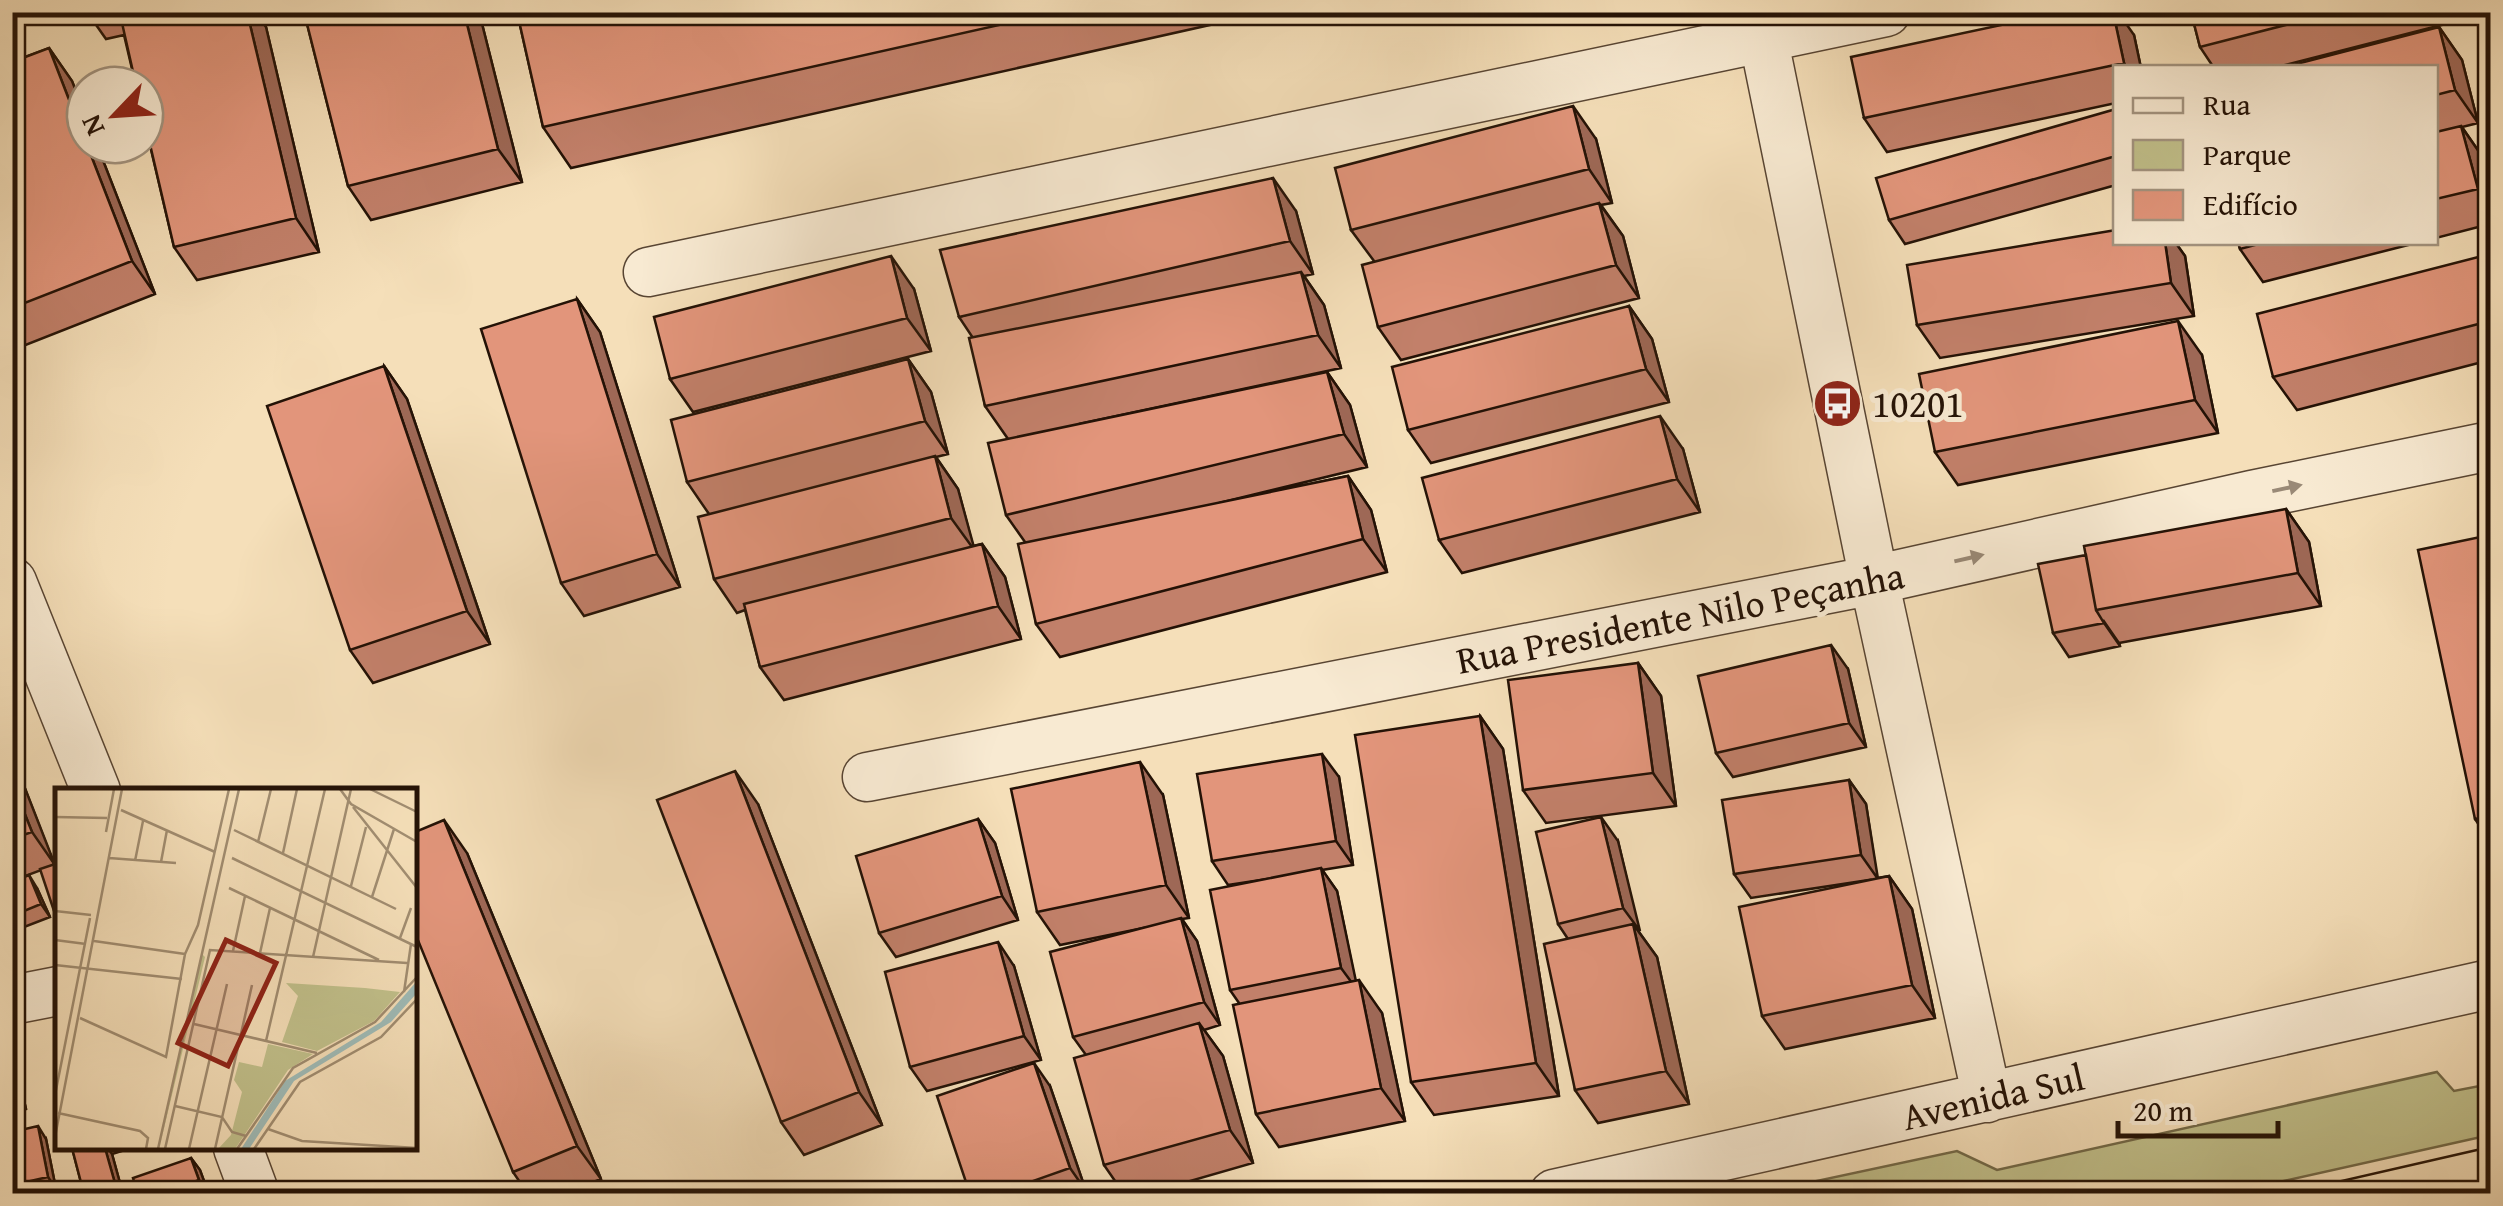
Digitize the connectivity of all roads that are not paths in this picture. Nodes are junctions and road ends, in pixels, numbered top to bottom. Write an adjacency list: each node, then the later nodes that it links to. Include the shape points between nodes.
1 (1886, 12): 2 (street)
2 (1760, 25): 3 (street); 5 (street)
3 (648, 272)
4 (2490, 446): 5 (street, Rua Presidente Nilo Peçanha, one-way to 4)
5 (1874, 580): 7 (street, Rua Presidente Nilo Peçanha); 12 (street)
6 (12, 582): 8 (street)
7 (867, 776)
8 (95, 788)
9 (2490, 984): 12 (street, Avenida Sul)
10 (55, 991): 11 (street)
11 (12, 1000)
12 (1986, 1098): 15 (street, Avenida Sul)
13 (239, 1151): 14 (street)
14 (255, 1194)
15 (1554, 1194)

